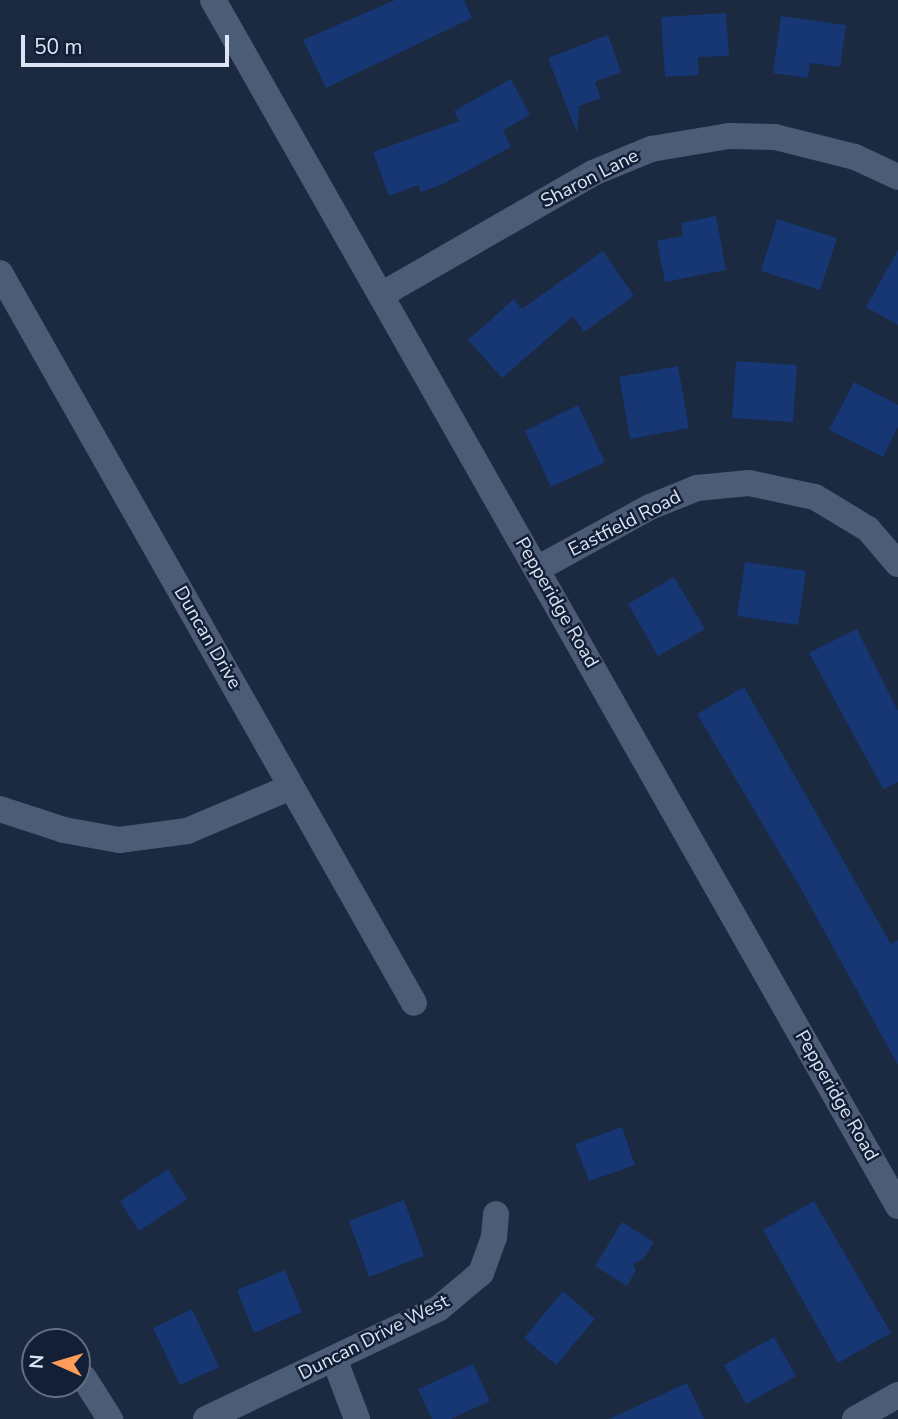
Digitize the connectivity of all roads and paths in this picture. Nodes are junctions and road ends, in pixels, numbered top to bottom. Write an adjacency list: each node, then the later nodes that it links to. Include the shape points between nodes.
1 (213, 0): 4 (street, Pepperidge Road)
2 (898, 177): 4 (street, Sharon Lane, via 855,157 775,137 729,136 651,149 593,173)
3 (0, 273): 7 (street, Duncan Drive)
4 (381, 295): 6 (street, Pepperidge Road)
5 (898, 564): 6 (street, Eastfield Road, via 868,529 815,497 749,483 697,488 650,507)
6 (537, 569): 10 (street, Pepperidge Road)
7 (291, 786): 8 (street, via 187,831 119,840 64,831); 9 (street, Duncan Drive)
8 (0, 809)
9 (414, 1003)
10 (898, 1206)
11 (496, 1214): 12 (street, Duncan Drive West, via 494,1237 481,1273 468,1287 438,1309)
12 (335, 1361): 16 (street, Duncan Drive West); 17 (street)
13 (91, 1389): 15 (street)
14 (898, 1395): 18 (street)
15 (110, 1419)
16 (206, 1419)
17 (357, 1419)
18 (855, 1419)

